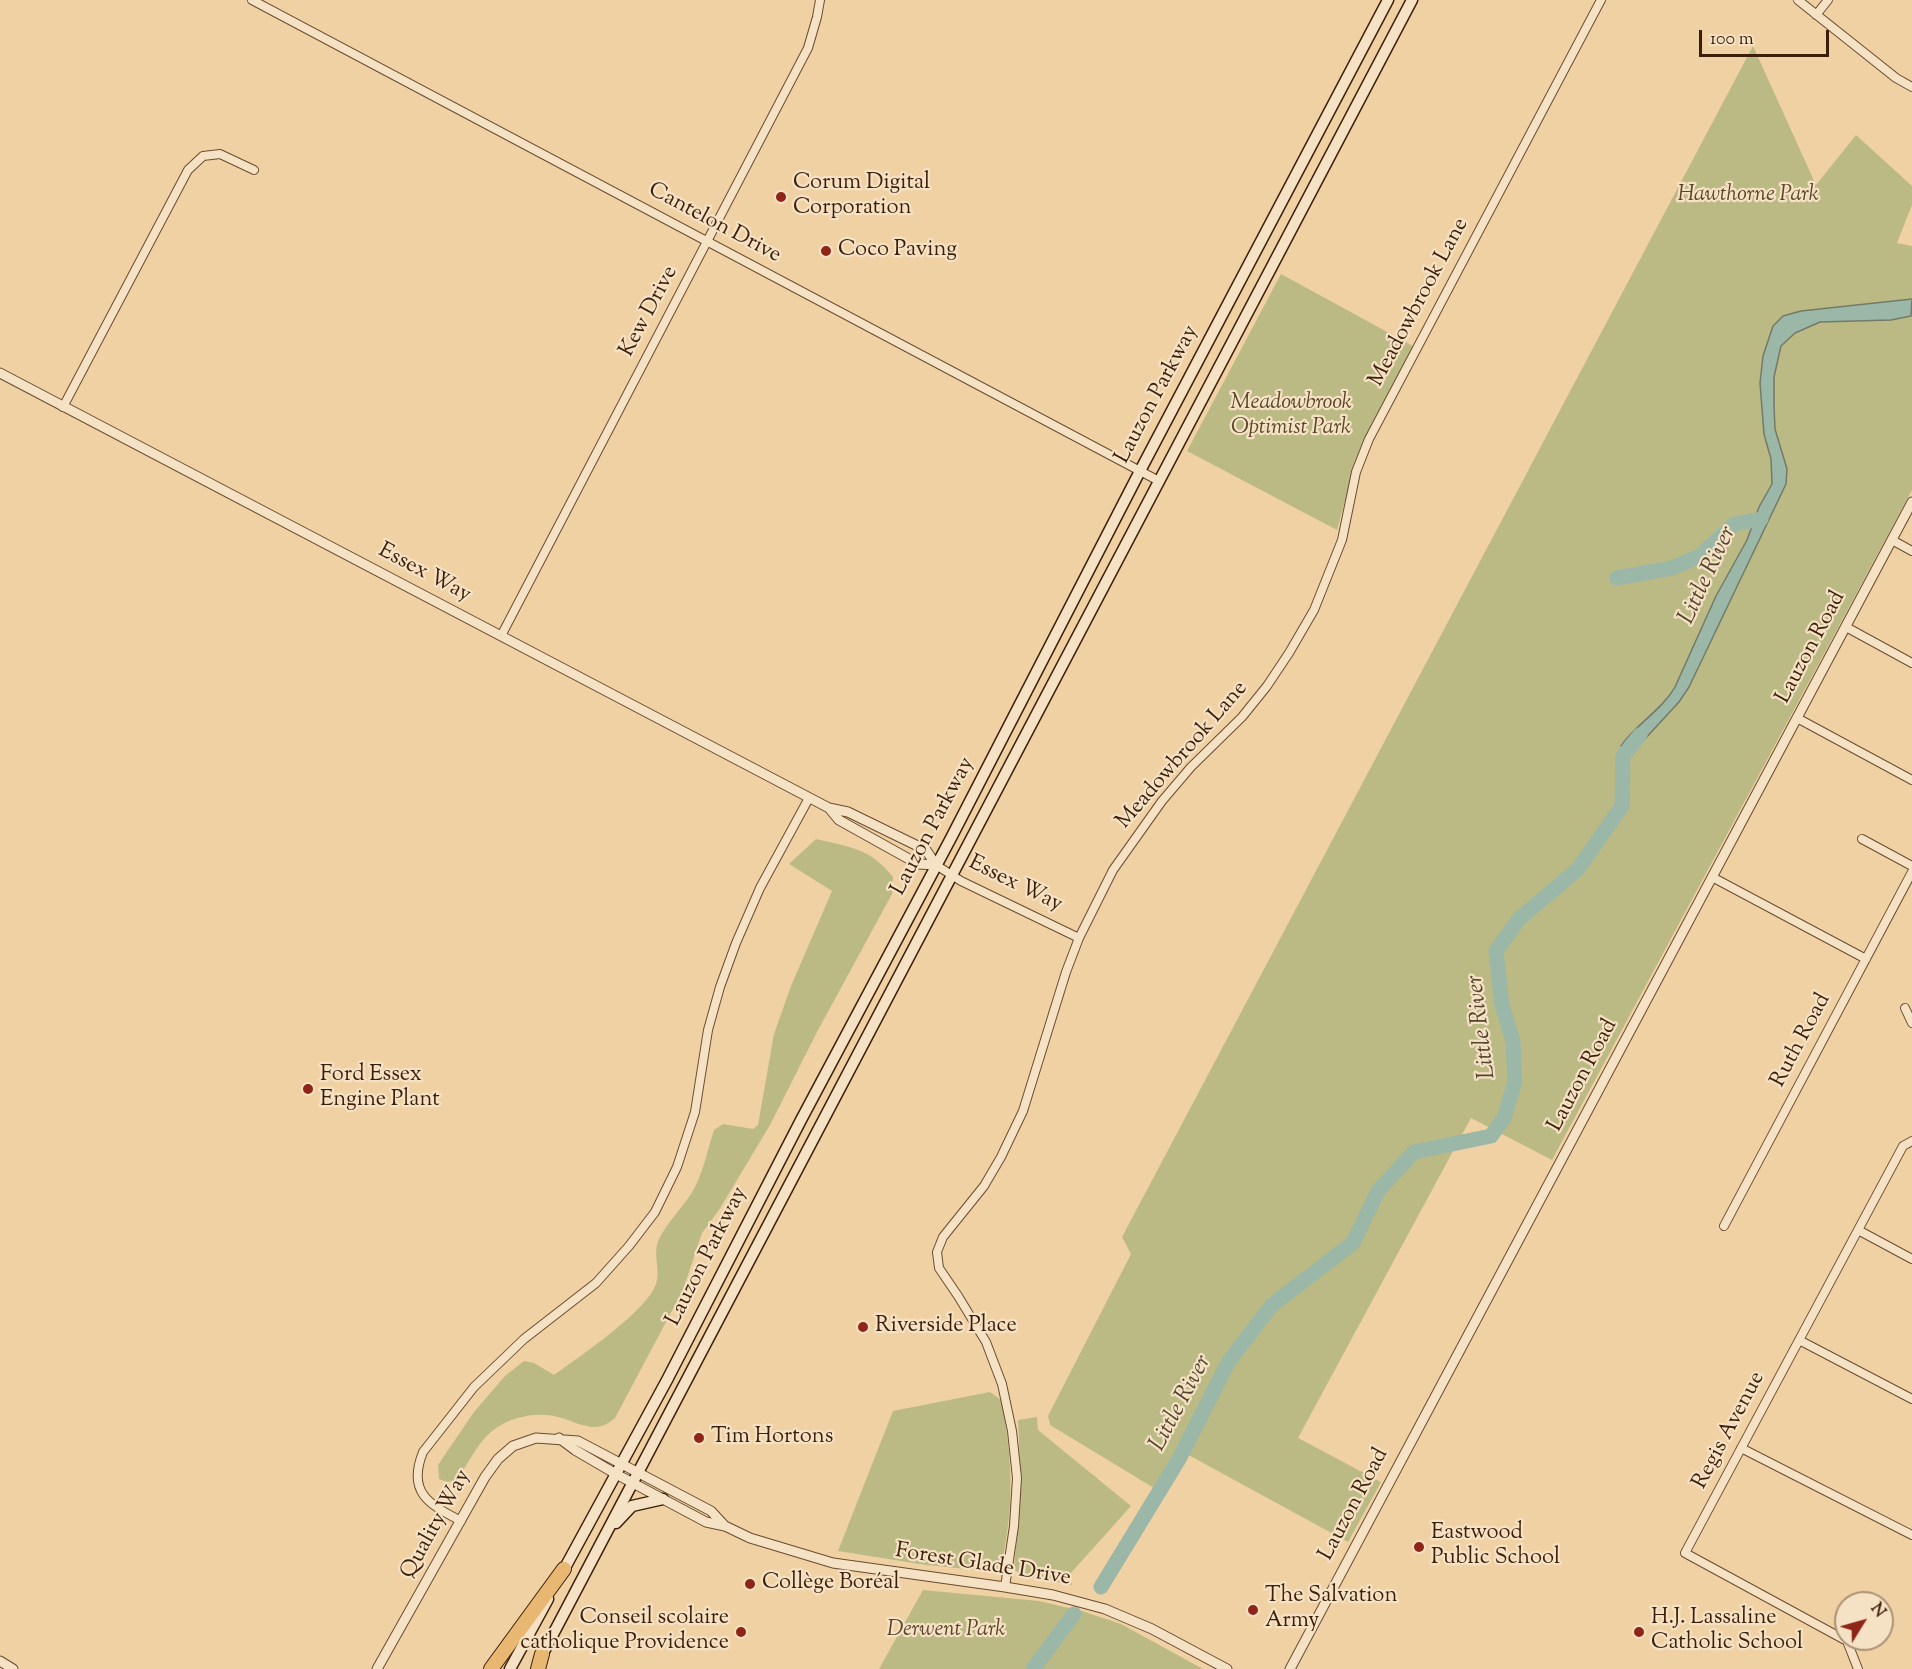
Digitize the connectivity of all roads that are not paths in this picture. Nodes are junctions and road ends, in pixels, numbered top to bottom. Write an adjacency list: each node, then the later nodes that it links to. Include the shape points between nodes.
1 (252, 0): 11 (street, Cantelon Drive)
2 (820, 0): 11 (street, Kew Drive, via 808,48)
3 (1388, 0): 14 (main road, Lauzon Parkway)
4 (1412, 0): 15 (main road, Lauzon Parkway)
5 (1601, 0): 32 (street, Meadowbrook Lane, via 1369,439 1356,472 1342,540 1314,610 1267,686 1169,792 1134,838)
6 (1798, 0): 8 (street)
7 (1828, 0): 8 (street)
8 (1816, 15): 9 (street)
9 (1912, 87)
10 (254, 170): 13 (street, via 220,154 203,156 188,170)
11 (708, 240): 14 (street, Cantelon Drive); 20 (street, Kew Drive)
12 (0, 373): 13 (street, Essex Way)
13 (63, 406): 20 (street, Essex Way)
14 (1140, 471): 15 (street, Cantelon Drive); 27 (main road, Lauzon Parkway)
15 (1159, 481): 30 (main road, Lauzon Parkway)
16 (1912, 502): 17 (street, Lauzon Road)
17 (1892, 540): 18 (street); 19 (street, Lauzon Road)
18 (1912, 551)
19 (1845, 627): 21 (street); 22 (street, Lauzon Road)
20 (501, 636): 24 (street, Essex Way)
21 (1912, 663)
22 (1797, 718): 23 (street); 31 (street, Lauzon Road)
23 (1912, 780)
24 (809, 798): 25 (street, Essex Way); 46 (street, via 760,888 736,943 708,1030 695,1112 677,1167 655,1212 596,1283 524,1339 474,1387 423,1452 416,1478 422,1494 435,1508)
25 (829, 808): 27 (street, Essex Way, via 839,820 918,864); 27 (street, Essex Way, via 848,812 926,850)
26 (1862, 839): 28 (street)
27 (936, 866): 30 (street, Essex Way); 43 (main road, Lauzon Parkway)
28 (1912, 866)
29 (1912, 872): 33 (street, Ruth Road)
30 (951, 876): 32 (street, Essex Way); 44 (main road, Lauzon Parkway)
31 (1712, 877): 33 (street); 60 (street, Lauzon Road)
32 (1079, 938): 51 (street, Meadowbrook Lane, via 1023,1111 984,1186 943,1237 937,1252 939,1269 986,1342 1002,1384 1012,1431 1017,1478)
33 (1866, 959): 37 (street, Ruth Road)
34 (1905, 1008): 35 (street)
35 (1912, 1023)
36 (1912, 1141): 38 (street, Regis Avenue, via 1903,1146)
37 (1724, 1226)
38 (1858, 1230): 39 (street); 40 (street, Regis Avenue)
39 (1912, 1259)
40 (1799, 1340): 41 (street); 42 (street, Regis Avenue)
41 (1912, 1399)
42 (1741, 1448): 49 (street); 61 (street, Regis Avenue, via 1685,1553 1846,1641)
43 (619, 1469): 44 (street, Quality Way); 46 (street, Quality Way, via 578,1441 536,1438 513,1446 498,1459); 50 (main road, Lauzon Parkway)
44 (636, 1478): 45 (street, Forest Glade Drive); 47 (street, Forest Glade Drive, via 711,1511); 48 (main road, Lauzon Parkway)
45 (663, 1499): 47 (street, Forest Glade Drive, via 706,1522); 48 (main road, via 632,1506)
46 (461, 1521): 55 (street, Quality Way)
47 (725, 1526): 51 (street, Forest Glade Drive, via 750,1538 833,1563)
48 (606, 1534): 52 (main road, Lauzon Parkway)
49 (1912, 1535)
50 (564, 1569): 56 (highway); 57 (main road, Lauzon Parkway)
51 (1005, 1587): 59 (street, Forest Glade Drive, via 1105,1609)
52 (543, 1654): 58 (highway)
53 (0, 1661): 54 (street)
54 (13, 1669)
55 (378, 1669)
56 (491, 1669)
57 (510, 1669)
58 (536, 1669)
59 (1227, 1669)
60 (1290, 1669)
61 (1858, 1669)

